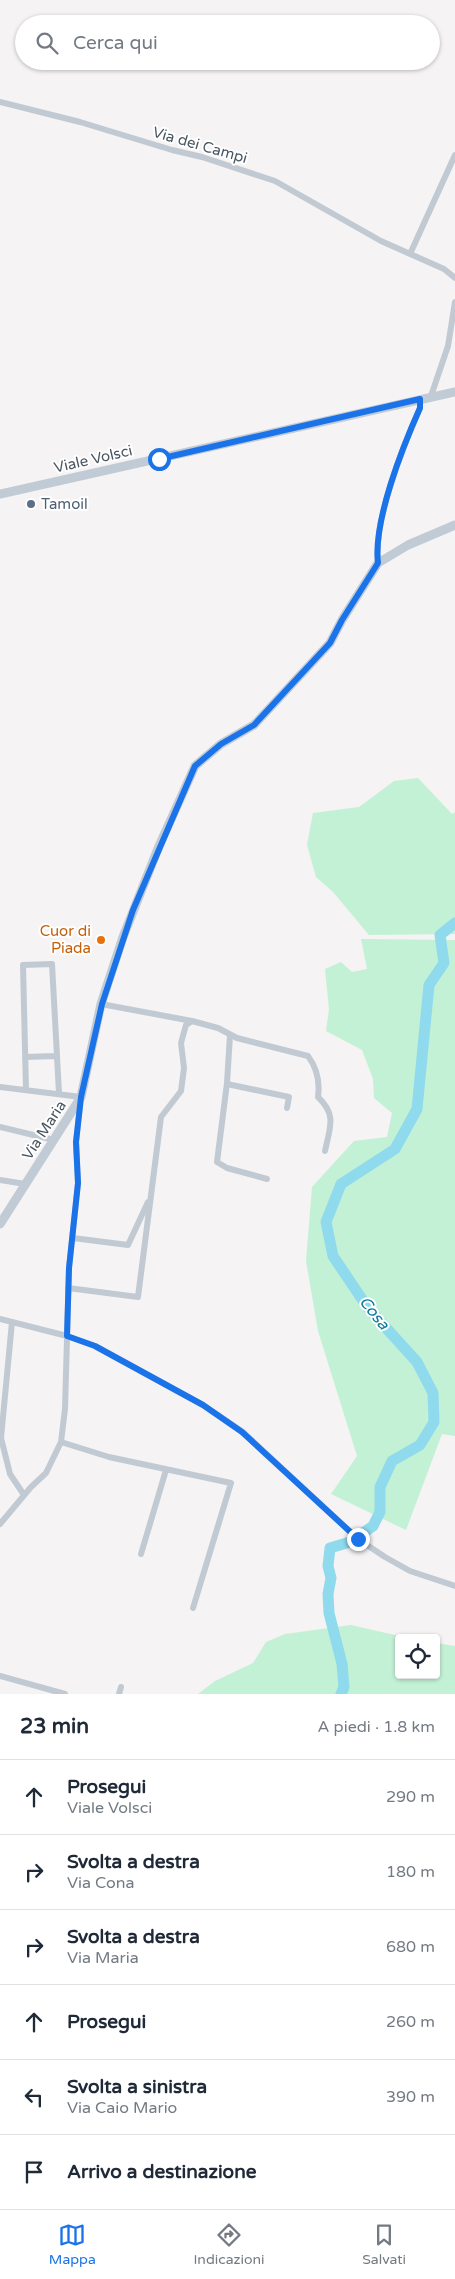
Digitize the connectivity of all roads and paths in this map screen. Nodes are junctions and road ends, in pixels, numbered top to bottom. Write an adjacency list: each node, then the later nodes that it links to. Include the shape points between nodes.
1 (0, 102): 3 (street, Via dei Campi, via 240,168 301,194 310,202)
2 (455, 155): 3 (street)
3 (410, 254): 4 (street, Via dei Campi)
4 (454, 275)
5 (455, 302): 7 (street, via 448,346)
6 (455, 392): 7 (street, Viale Volsci)
7 (431, 396): 8 (street, Viale Volsci)
8 (420, 399): 9 (street, Viale Volsci); 11 (street, via 420,408 389,492)
9 (0, 494)
10 (455, 525): 11 (street, Via Maria, via 408,545)
11 (378, 563): 12 (street, Via Maria, via 330,643 254,725 221,744 195,766 133,910)
12 (102, 1004): 13 (street); 21 (street, Via Maria)
13 (192, 1022): 14 (street, via 218,1028); 29 (street, via 186,1025 181,1043 184,1068 181,1091 161,1116)
14 (230, 1035): 17 (street); 25 (street, via 308,1056 318,1076 318,1097 331,1114)
15 (56, 1056): 16 (street); 16 (street, via 52,964 23,965); 20 (street)
16 (25, 1058): 19 (street)
17 (227, 1084): 22 (street, via 289,1097); 26 (street, via 217,1162)
18 (0, 1087): 19 (street)
19 (26, 1090): 20 (street)
20 (59, 1093): 21 (street)
21 (81, 1097): 24 (street, Via Maria); 31 (street)
22 (287, 1108)
23 (0, 1127): 24 (street)
24 (54, 1140): 28 (street, Via Maria)
25 (325, 1150)
26 (267, 1179)
27 (0, 1180): 28 (street)
28 (25, 1184): 30 (street, Via Maria)
29 (151, 1197): 31 (street, via 128,1245); 32 (street, via 138,1297)
30 (0, 1224)
31 (72, 1238): 32 (street)
32 (68, 1288): 35 (street)
33 (0, 1319): 34 (street)
34 (12, 1322): 35 (street); 36 (street)
35 (67, 1336): 37 (street); 42 (street, via 95,1346 211,1410 244,1434 338,1522 385,1557 410,1571)
36 (1, 1438): 39 (street, via 10,1474)
37 (61, 1442): 38 (street); 39 (street, via 46,1473)
38 (166, 1470): 41 (street); 43 (street, via 231,1483)
39 (24, 1495): 40 (street)
40 (0, 1524)
41 (141, 1554)
42 (455, 1586)
43 (193, 1608)
44 (0, 1676): 46 (street)
45 (121, 1686): 47 (street)
46 (65, 1694)
47 (118, 1694)

